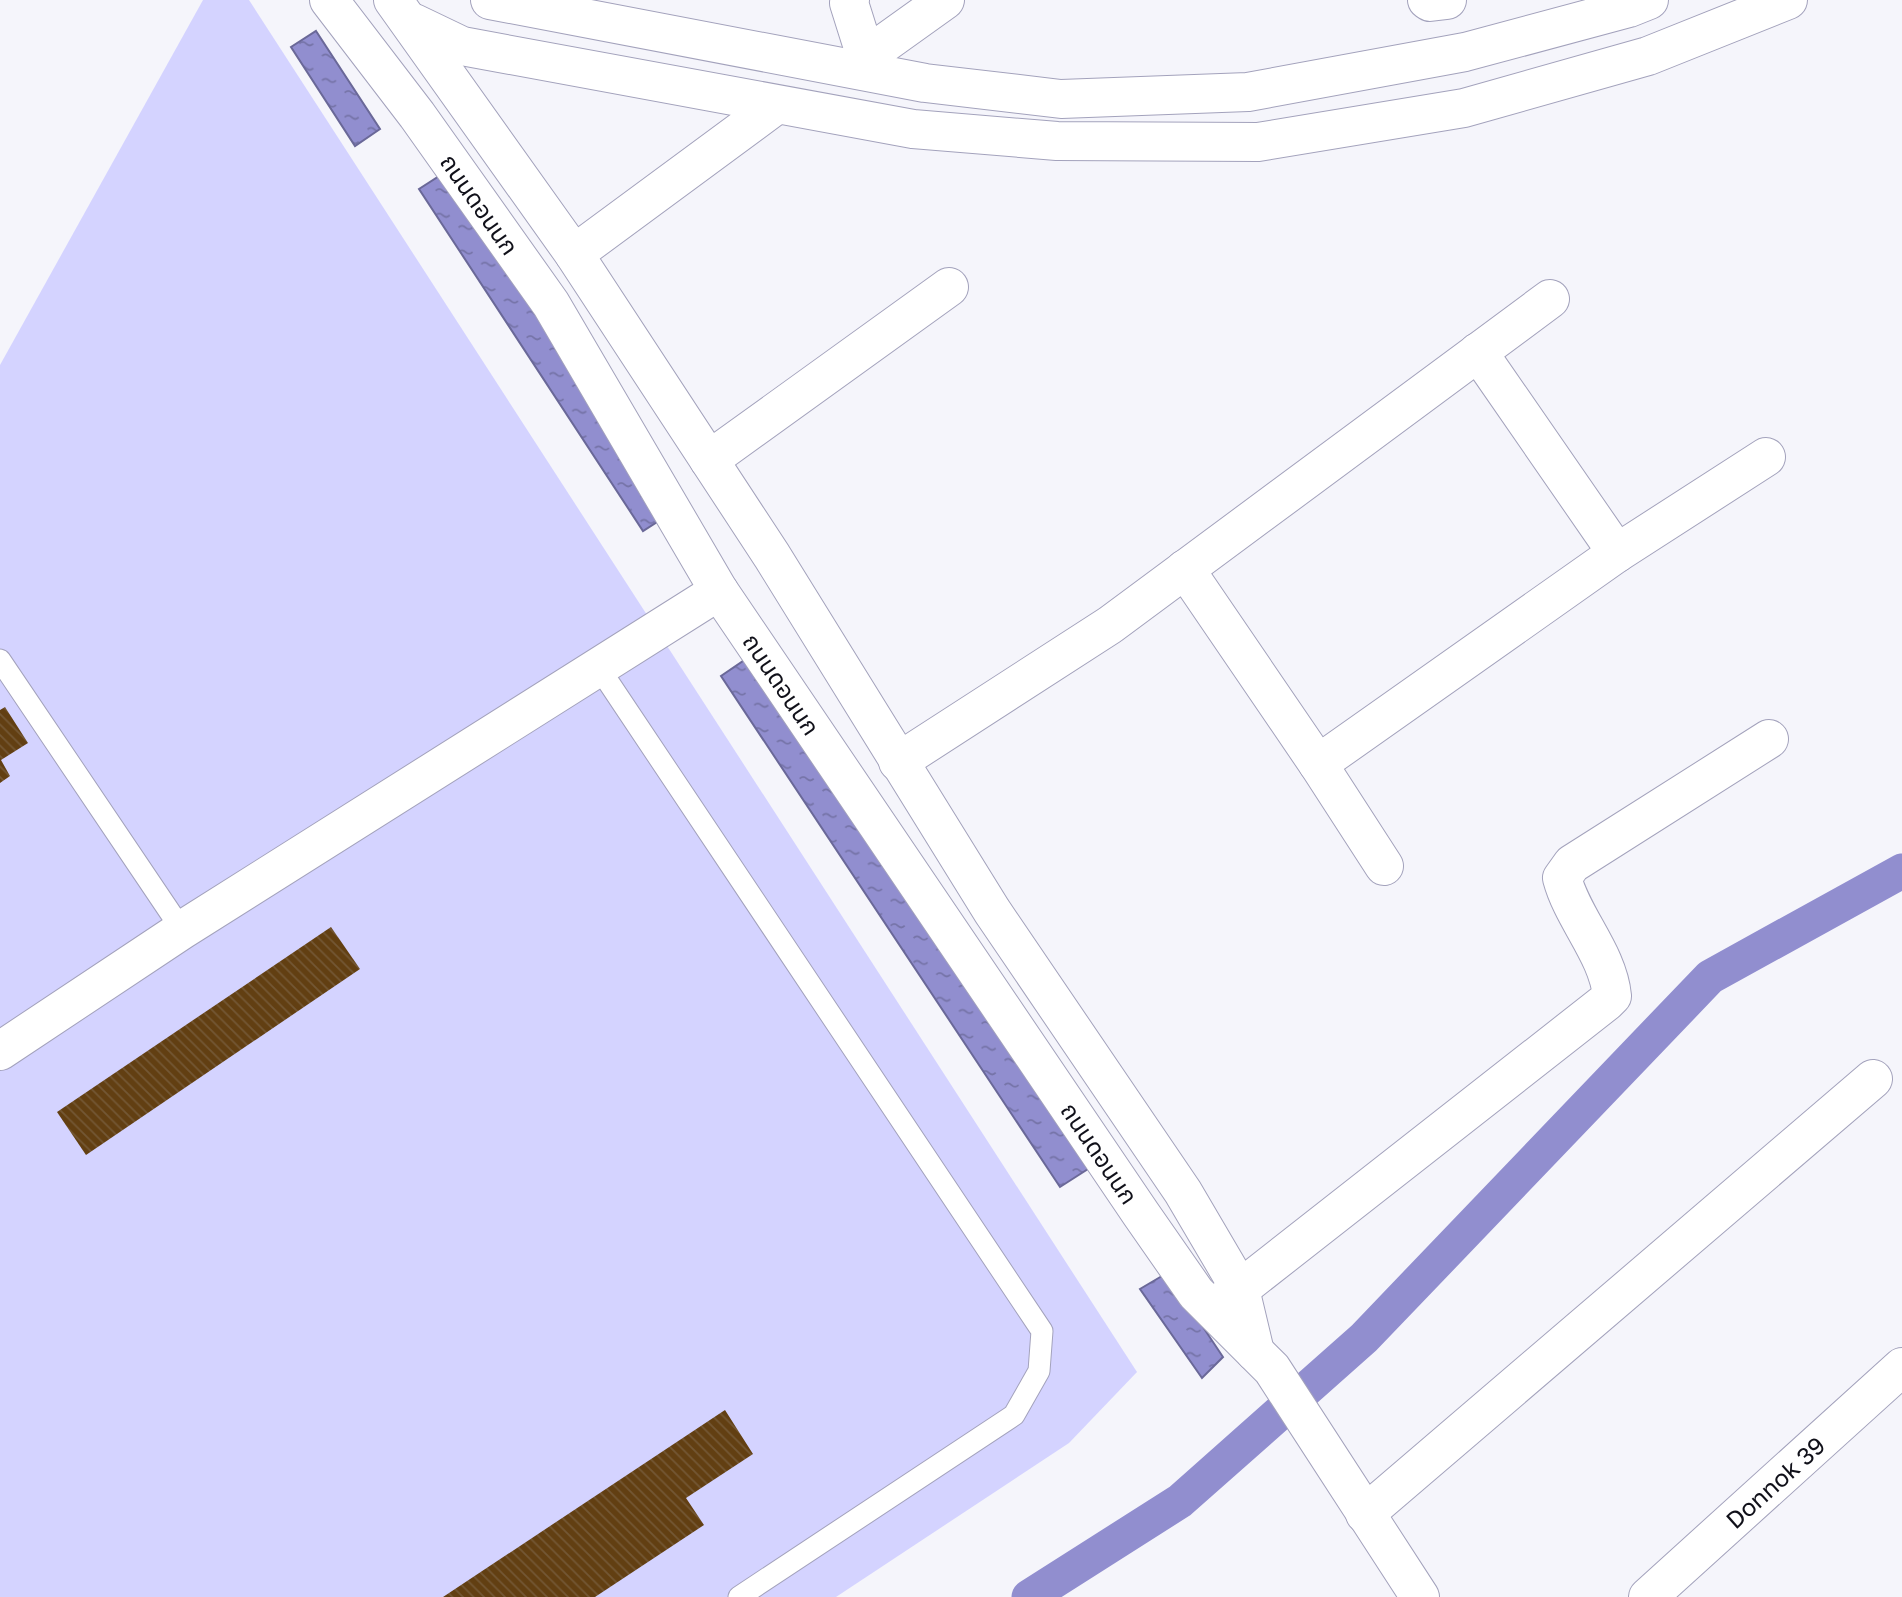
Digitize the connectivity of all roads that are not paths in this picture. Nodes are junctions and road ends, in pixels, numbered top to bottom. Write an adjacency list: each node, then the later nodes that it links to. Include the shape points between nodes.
1 (490, 0): 10 (main road)
2 (850, 0): 10 (main road)
3 (945, 0): 10 (main road)
4 (1427, 0): 5 (main road)
5 (1447, 0)
6 (1649, 0): 10 (main road, via 1465,52 1248,92 1061,99 925,83)
7 (1788, 0): 11 (main road, via 1648,55 1464,108 1258,142 1058,141 913,130)
8 (325, 1): 9 (main road); 20 (main road, ถนนดอนนก, via 417,115 551,304)
9 (400, 9): 11 (main road, via 462,47); 12 (main road, ถนนดอนนก)
10 (858, 63)
11 (776, 105): 12 (main road)
12 (574, 254): 17 (main road, ถนนดอนนก)
13 (949, 287): 17 (main road)
14 (1550, 299): 15 (main road)
15 (1478, 352): 18 (main road); 19 (main road)
16 (1766, 457): 18 (main road)
17 (709, 460): 24 (main road, ถนนดอนนก)
18 (1616, 553): 25 (main road)
19 (1185, 569): 24 (main road, via 1110,625); 25 (main road)
20 (719, 591): 22 (main road); 30 (main road, ถนนดอนนก, via 1196,1293)
21 (0, 660): 27 (lane)
22 (599, 668): 27 (main road); 33 (lane, via 1042,1331 1039,1371 1014,1415)
23 (1769, 739): 30 (main road, via 1572,864 1562,878 1610,979 1612,996)
24 (898, 762): 30 (main road, ถนนดอนนก, via 992,911 1182,1192)
25 (1318, 764): 26 (main road)
26 (1384, 866)
27 (182, 930): 28 (main road)
28 (0, 1051)
29 (1873, 1079): 32 (main road)
30 (1226, 1298): 32 (main road, ถนนดอนนก)
31 (1902, 1367): 35 (main road, Donnok 39)
32 (1365, 1514): 34 (main road, ถนนดอนนก)
33 (739, 1597)
34 (1420, 1597)
35 (1648, 1597)

